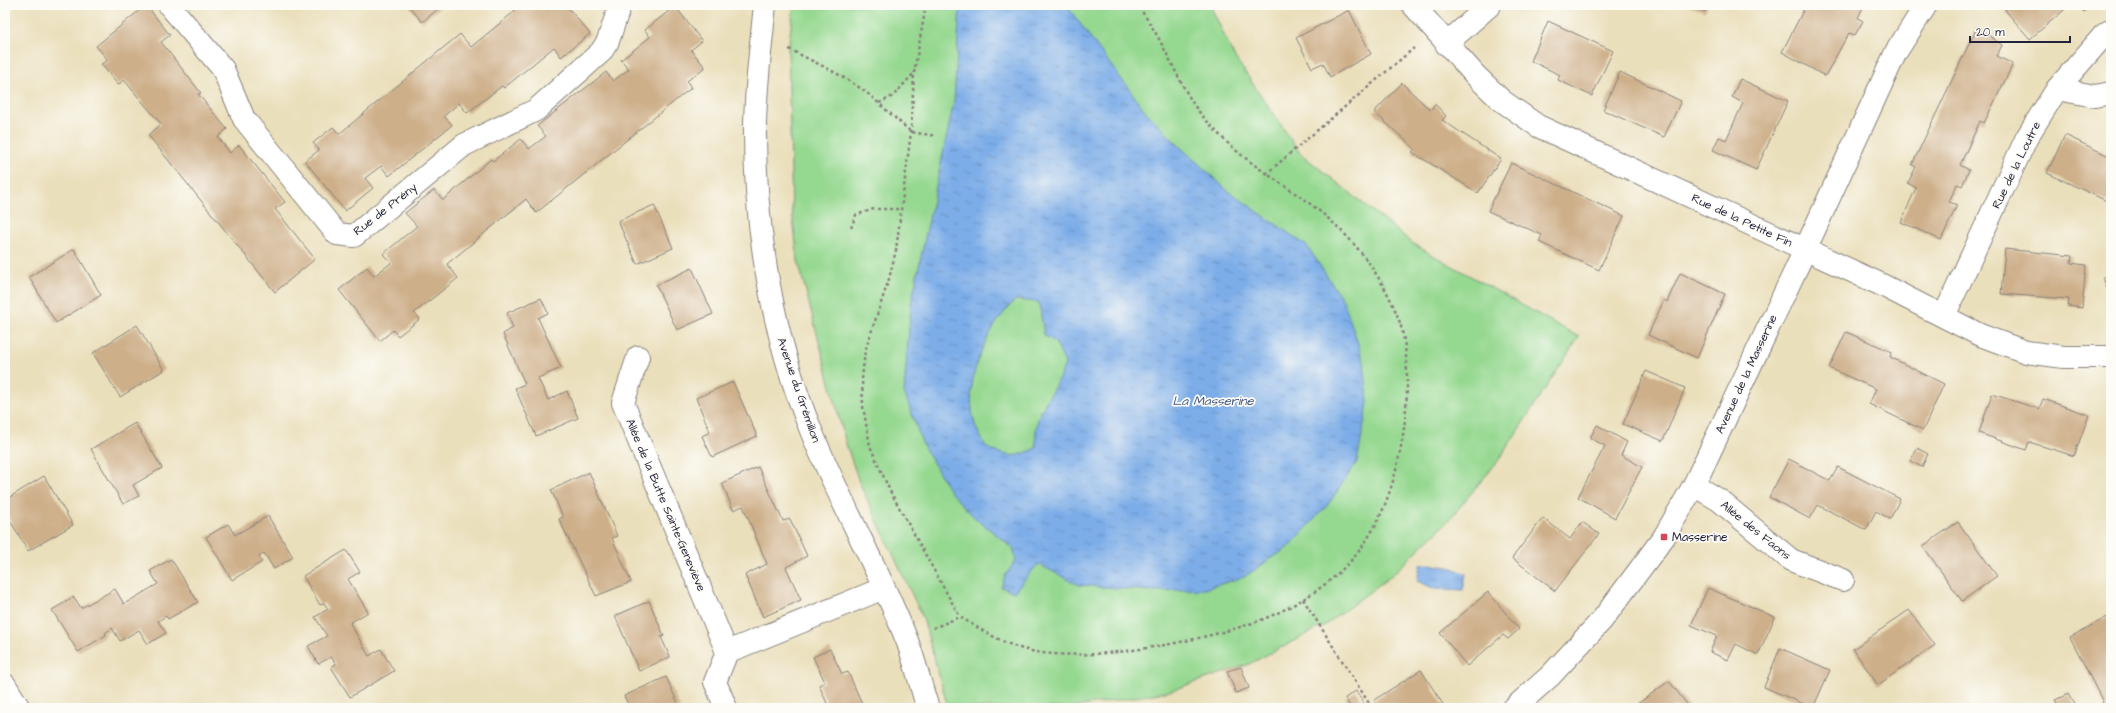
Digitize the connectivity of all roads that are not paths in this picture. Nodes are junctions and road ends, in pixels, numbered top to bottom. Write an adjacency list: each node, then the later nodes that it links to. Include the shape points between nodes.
1 (169, 5): 2 (street, Rue de Prény, via 223,70 244,119 337,234 354,236 464,145 536,110 601,52 608,41)
2 (620, 5)
3 (765, 5): 17 (street, Avenue du Grémillon, via 755,122 759,211 769,289 785,357 812,433)
4 (1413, 5): 8 (street, Rue de la Petite Fin)
5 (1490, 5): 8 (street)
6 (1926, 5): 11 (street, Avenue de la Masserine, via 1896,52)
7 (2111, 30): 9 (street, Rue de la Loutre, via 2104,34)
8 (1440, 37): 11 (street, Rue de la Petite Fin, via 1502,100 1538,126)
9 (2057, 89): 10 (street, via 2095,96); 12 (street, Rue de la Loutre, via 2027,137)
10 (2111, 93)
11 (1805, 250): 12 (street, Rue de la Petite Fin); 15 (street, Avenue de la Masserine)
12 (1944, 316): 13 (street, Rue de la Petite Fin, via 1980,335 2026,352 2064,357)
13 (2111, 356)
14 (638, 358): 18 (street, Allée de la Butte Sainte-Geneviève, via 623,403)
15 (1694, 485): 16 (street, Allée des Faons, via 1718,500 1791,560); 23 (street, Avenue de la Masserine, via 1664,537 1602,620 1550,676)
16 (1843, 580)
17 (884, 588): 18 (street); 22 (street, Avenue du Grémillon, via 906,640)
18 (727, 652): 21 (street, via 715,682)
19 (5, 685): 20 (street)
20 (19, 708)
21 (726, 708)
22 (928, 708)
23 (1514, 708)

